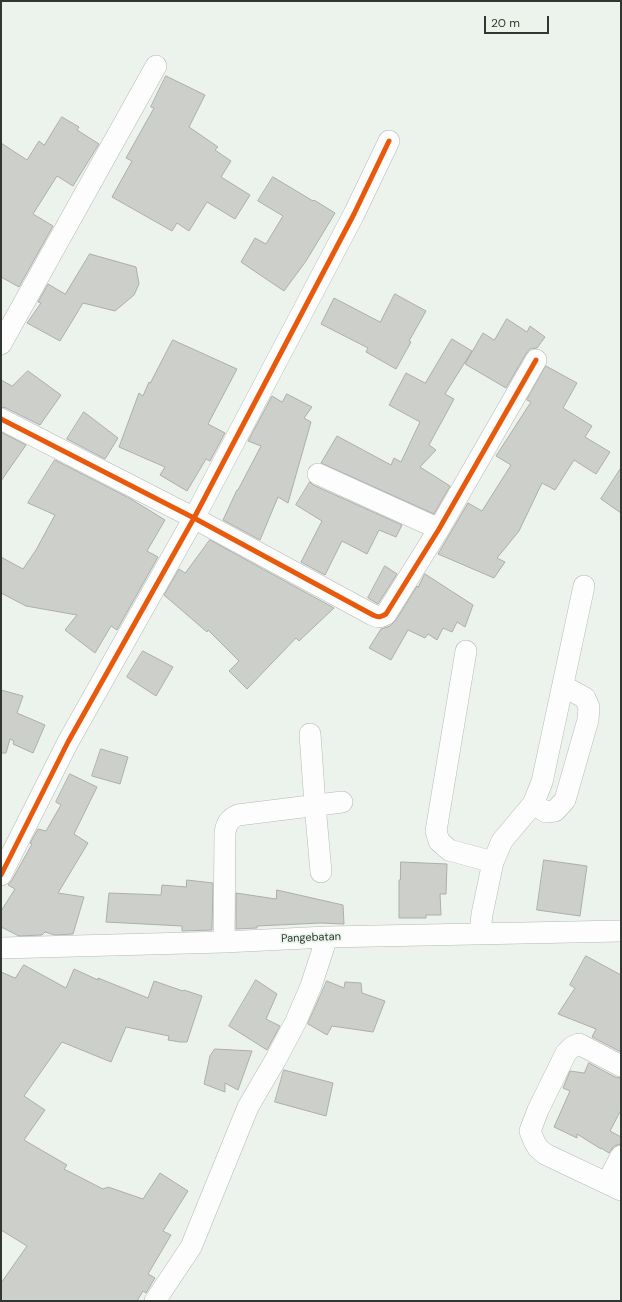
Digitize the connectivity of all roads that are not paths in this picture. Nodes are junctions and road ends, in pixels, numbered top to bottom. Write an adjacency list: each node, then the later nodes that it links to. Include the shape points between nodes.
1 (156, 66): 3 (street)
2 (389, 141): 7 (street, via 354,214)
3 (1, 344)
4 (536, 360): 8 (street)
5 (1, 419): 7 (street)
6 (318, 474): 8 (street)
7 (194, 518): 8 (street, via 378,617 386,614); 16 (street)
8 (439, 529)
9 (584, 586): 11 (street)
10 (466, 651): 17 (street, via 436,831 439,842 449,850)
11 (563, 686): 14 (street, via 542,782); 14 (street, via 585,698 589,707 588,720 565,800 555,811 546,812)
12 (310, 734): 15 (street)
13 (342, 802): 15 (street)
14 (533, 804): 17 (street, via 502,841)
15 (315, 805): 18 (street); 23 (street, via 230,818 225,832)
16 (8, 843): 19 (street)
17 (493, 862): 21 (street)
18 (321, 872)
19 (1, 875)
20 (621, 931): 21 (street, Pangebatan)
21 (480, 933): 22 (street, Pangebatan)
22 (327, 937): 23 (street, Pangebatan); 28 (street, via 296,1021 248,1107 191,1247)
23 (224, 942): 24 (street, Pangebatan)
24 (1, 948)
25 (621, 1066): 27 (street, via 579,1044 572,1047 566,1053 530,1131 538,1148 545,1154)
26 (621, 1156): 27 (street)
27 (614, 1187)
28 (155, 1301)

